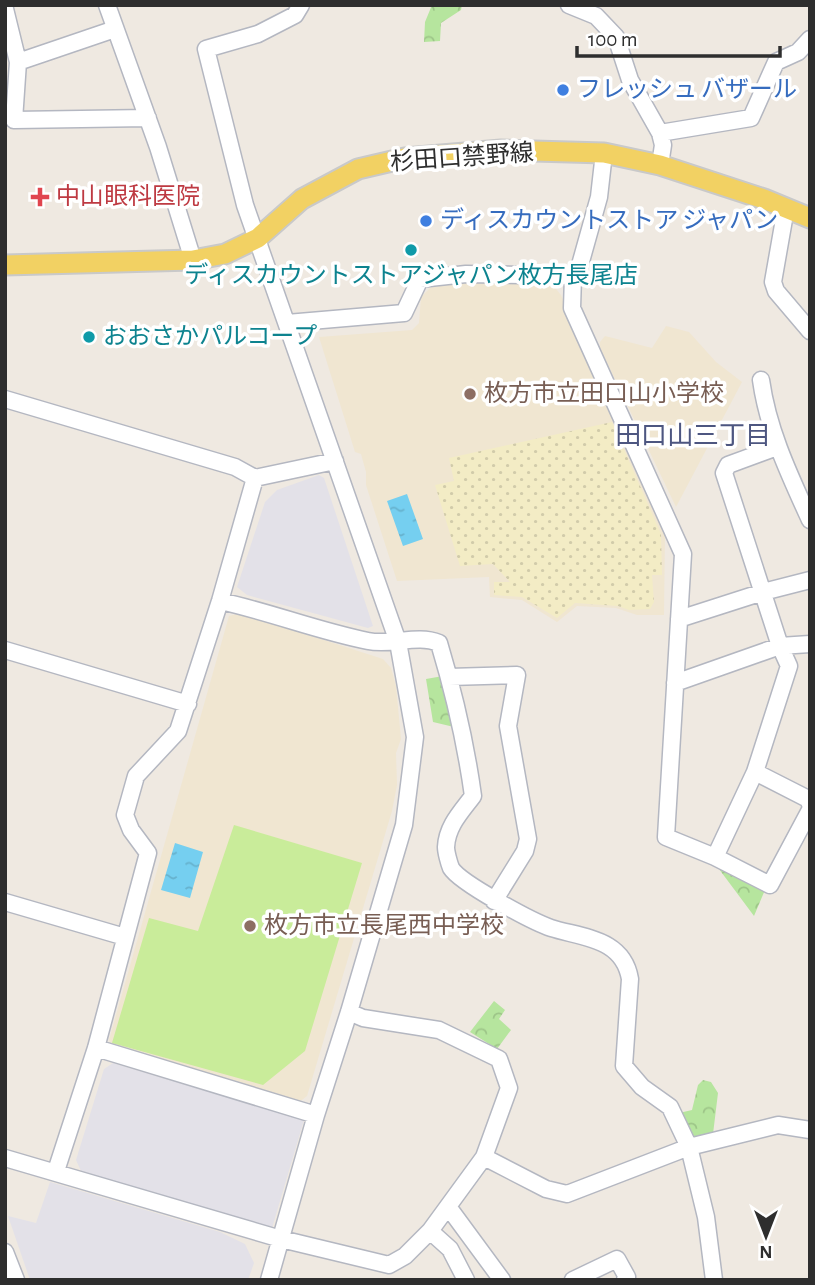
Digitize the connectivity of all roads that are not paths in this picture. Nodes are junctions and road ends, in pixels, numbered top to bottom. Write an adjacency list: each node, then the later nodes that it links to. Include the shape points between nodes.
1 (107, 5): 5 (street)
2 (301, 5): 15 (street, via 295,15 258,34 206,48 245,205)
3 (569, 5): 10 (street, via 596,16 616,37 630,80)
4 (5, 9): 7 (street)
5 (115, 29): 7 (street); 8 (street)
6 (810, 40): 10 (street, via 798,52 776,62 751,118)
7 (18, 62): 9 (street)
8 (148, 118): 9 (street); 16 (street)
9 (9, 120)
10 (660, 133): 12 (street)
11 (604, 153): 12 (main road, 杉田口禁野線); 15 (main road, 杉田口禁野線, via 501,150 405,158 358,169 302,199); 18 (street, via 597,207)
12 (660, 164): 13 (main road, 杉田口禁野線)
13 (786, 208): 14 (main road, 杉田口禁野線); 20 (street, via 773,282)
14 (810, 218)
15 (258, 238): 16 (main road, 杉田口禁野線, via 225,254); 19 (street)
16 (193, 260): 17 (main road, 杉田口禁野線)
17 (5, 265)
18 (573, 276): 19 (street, via 466,274 420,279 404,313); 30 (street, via 572,308 683,554)
19 (287, 323): 24 (street)
20 (810, 331)
21 (761, 380): 23 (street)
22 (5, 399): 25 (street, via 235,467)
23 (777, 447): 26 (street); 28 (street, via 729,466 724,473)
24 (335, 461): 25 (street); 31 (street)
25 (255, 478): 29 (street)
26 (810, 520)
27 (810, 580): 28 (street)
28 (763, 592): 30 (street); 33 (street)
29 (220, 601): 31 (street, via 371,642); 37 (street)
30 (679, 620): 36 (street)
31 (398, 642): 35 (street, via 428,639 439,643); 45 (street, via 415,737 404,825)
32 (810, 644): 33 (street)
33 (780, 646): 36 (street); 38 (street, via 789,666)
34 (5, 650): 37 (street)
35 (449, 677): 42 (street, via 473,796 452,823 446,848 452,869); 42 (street, via 517,675 508,726 528,839)
36 (676, 683): 41 (street, via 666,837)
37 (188, 704): 44 (street, via 178,731 136,776 125,815 148,853)
38 (755, 772): 39 (street); 41 (street)
39 (810, 804)
40 (810, 810): 41 (street, via 770,885)
41 (715, 857)
42 (494, 901): 49 (street, via 550,928 595,938 620,955 630,979 624,1066 642,1087 670,1107)
43 (5, 902): 44 (street)
44 (125, 937): 46 (street)
45 (349, 1012): 47 (street); 50 (street, via 439,1030 499,1059 509,1088)
46 (96, 1048): 47 (street); 52 (street)
47 (316, 1115): 55 (street)
48 (810, 1130): 49 (street, via 778,1125)
49 (689, 1147): 50 (street, via 567,1194 546,1189); 63 (street, via 706,1217)
50 (484, 1157): 53 (street)
51 (5, 1158): 52 (street)
52 (56, 1171): 55 (street)
53 (449, 1208): 54 (street); 60 (street)
54 (430, 1231): 55 (street, via 389,1265); 59 (street, via 450,1249)
55 (281, 1239): 58 (street)
56 (5, 1252): 57 (street)
57 (16, 1280)
58 (270, 1280)
59 (466, 1280)
60 (502, 1280)
61 (573, 1280): 62 (street, via 617,1259)
62 (625, 1280)
63 (714, 1280)

